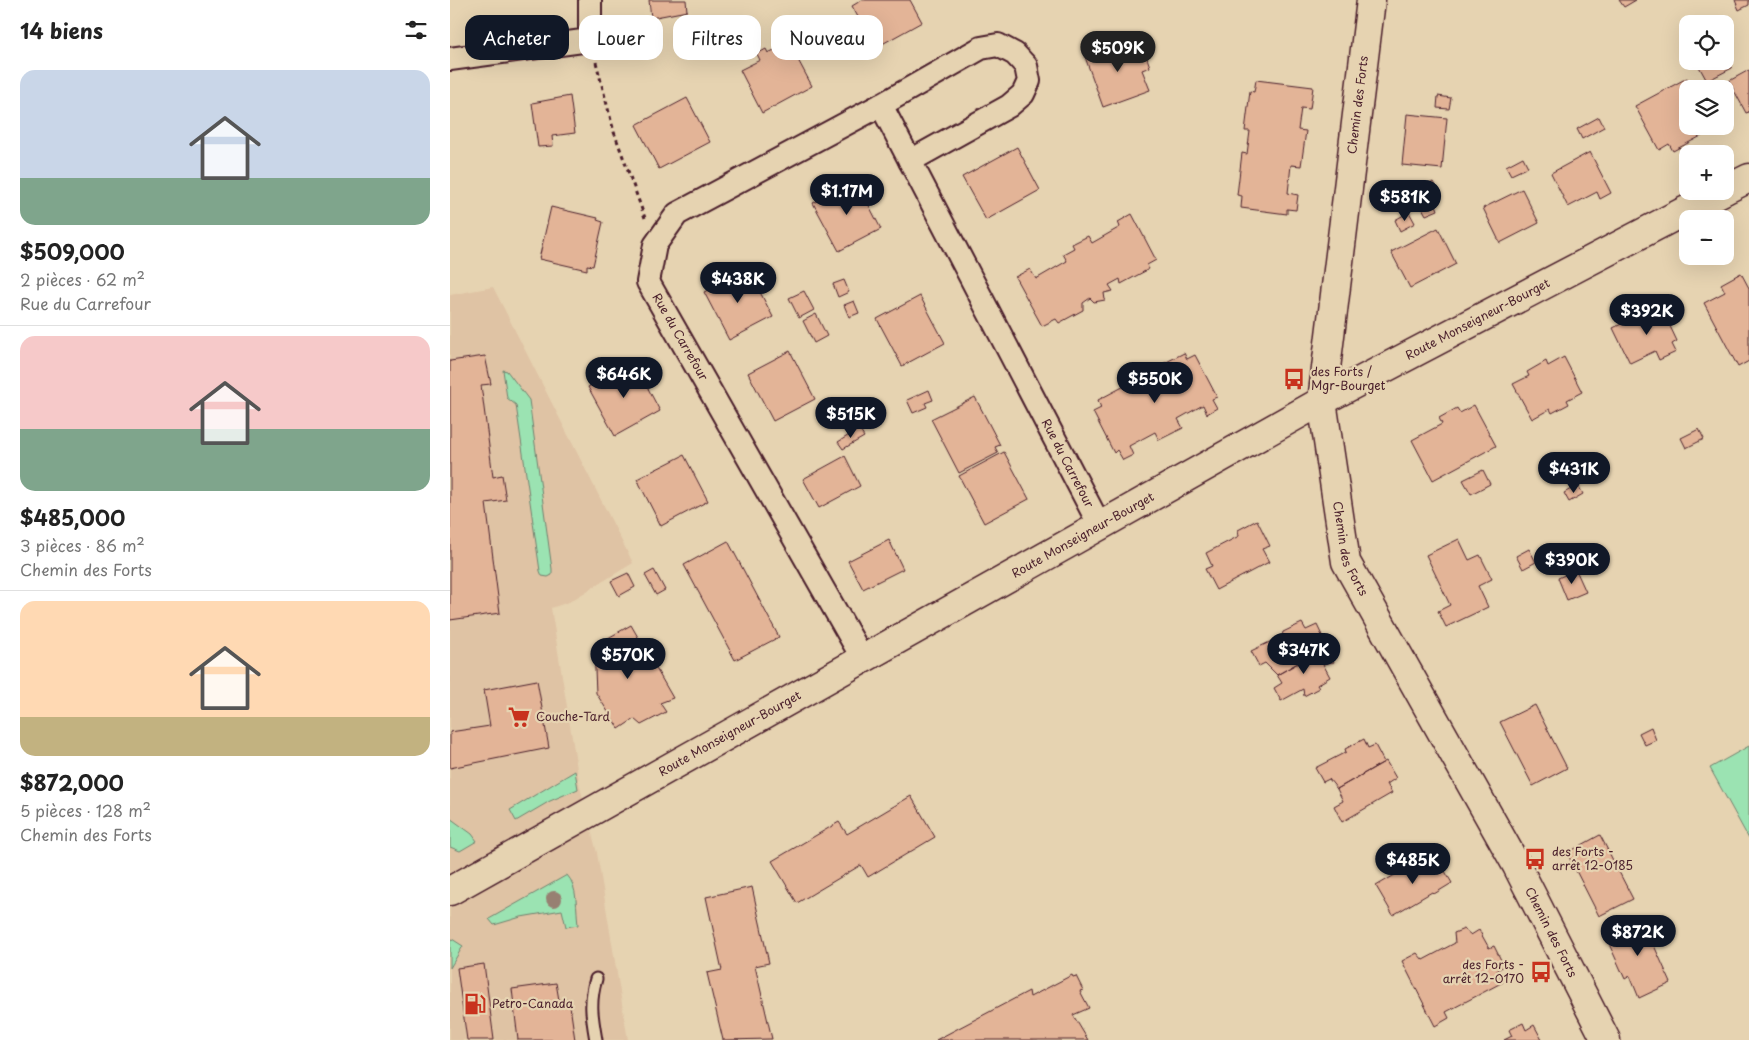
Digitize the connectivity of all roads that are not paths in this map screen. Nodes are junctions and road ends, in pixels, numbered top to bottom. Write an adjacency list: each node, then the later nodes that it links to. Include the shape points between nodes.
1 (590, 0): 3 (street, via 590,40)
2 (1371, 0): 9 (street, Chemin des Forts)
3 (450, 60)
4 (880, 105): 5 (street, Rue du Carrefour); 5 (street, Rue du Carrefour, via 981,48 998,45 1015,54 1026,66 1029,81 1023,94 1009,106); 11 (street, Rue du Carrefour, via 678,214 654,245 648,282)
5 (910, 161): 10 (street, Rue du Carrefour)
6 (1749, 178): 7 (street, Route Monseigneur-Bourget)
7 (1734, 186)
8 (1707, 200): 9 (street, Route Monseigneur-Bourget)
9 (1322, 401): 10 (street, Route Monseigneur-Bourget); 15 (street, Chemin des Forts, via 1346,562 1517,866)
10 (1100, 526): 11 (street, Route Monseigneur-Bourget)
11 (863, 659): 12 (street, Route Monseigneur-Bourget)
12 (450, 891)
13 (596, 979): 14 (lane, via 590,1005)
14 (596, 1040)
15 (1606, 1040)

